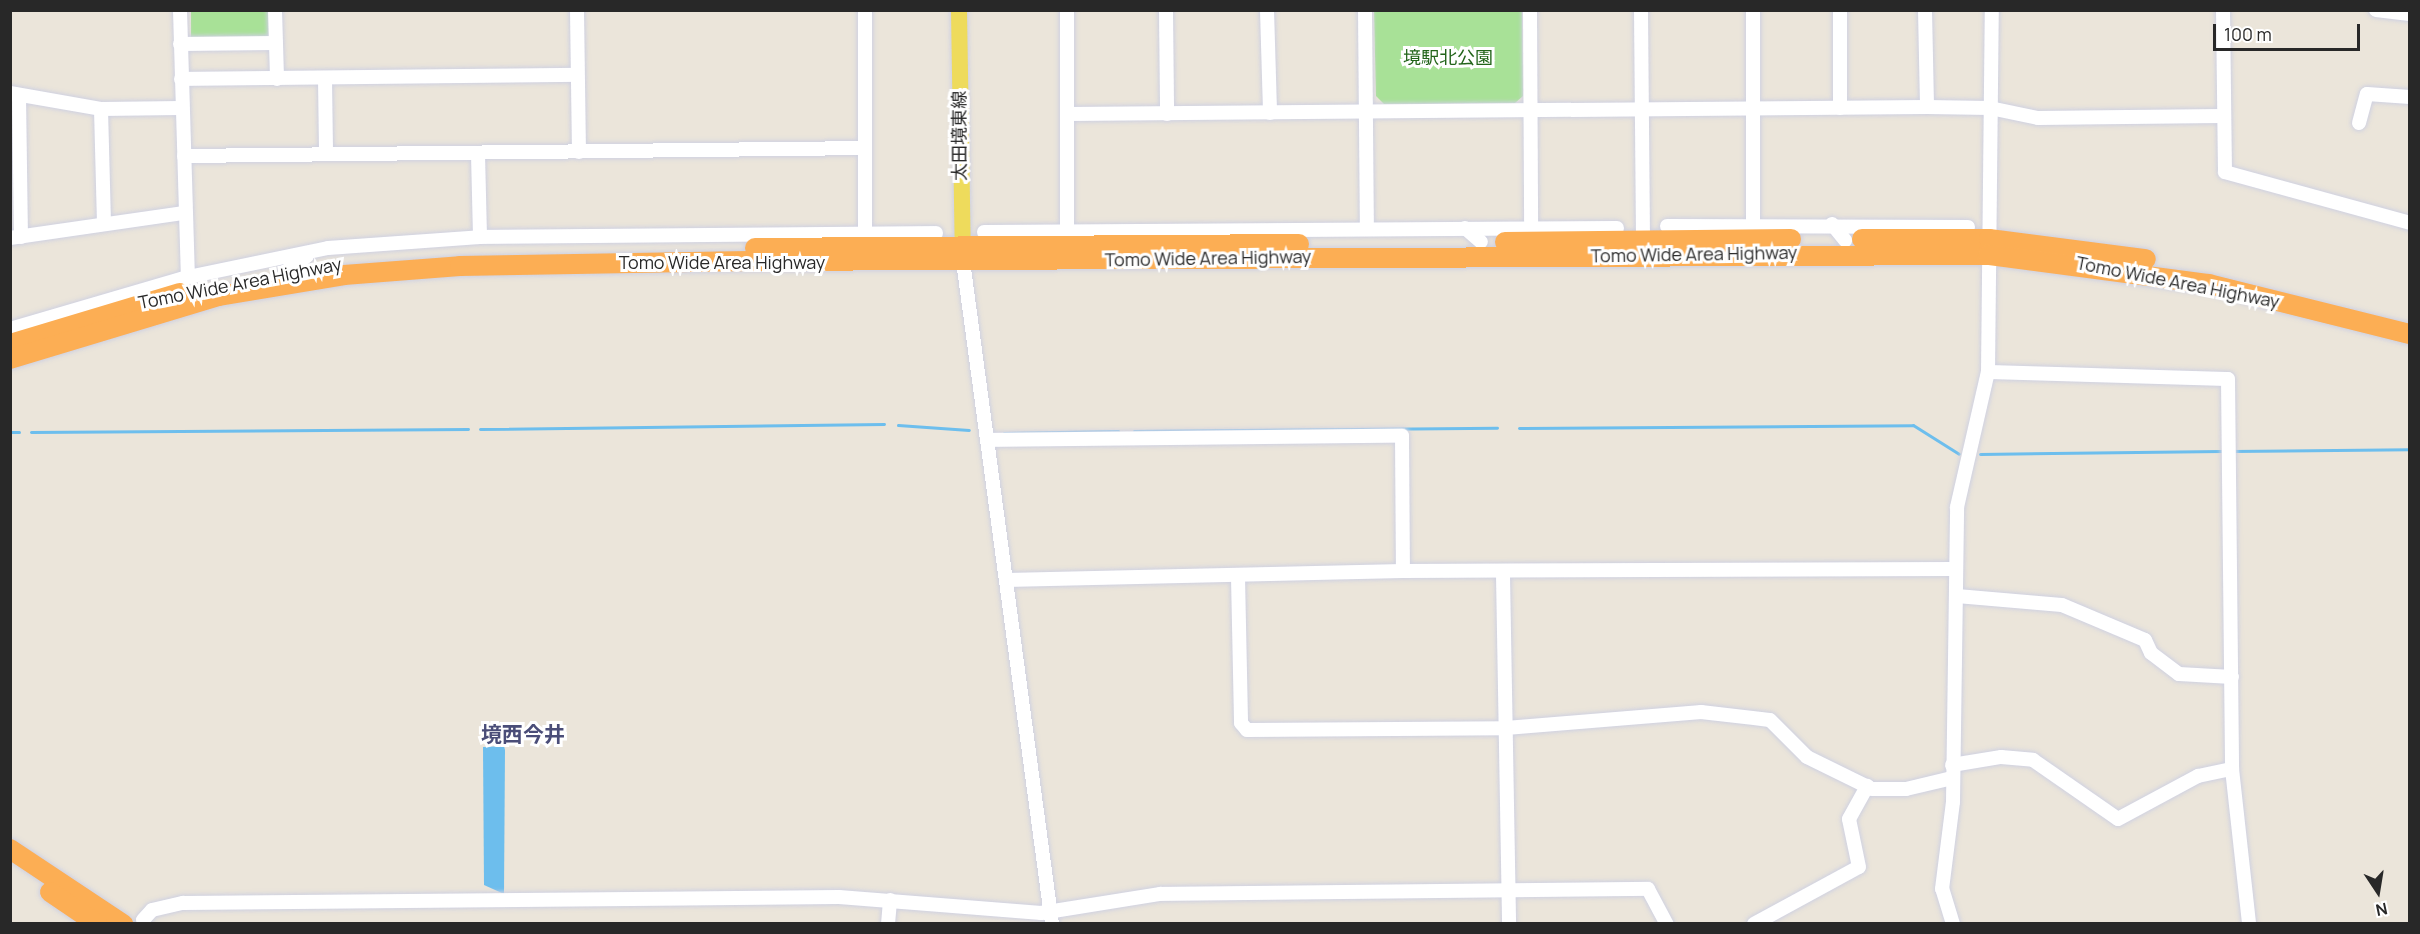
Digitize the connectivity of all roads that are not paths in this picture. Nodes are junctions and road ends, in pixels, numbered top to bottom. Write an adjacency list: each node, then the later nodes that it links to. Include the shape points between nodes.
1 (180, 10): 20 (street)
2 (274, 10): 19 (street)
3 (577, 10): 21 (street)
4 (865, 10): 41 (street)
5 (959, 10): 74 (main road, 太田境東線)
6 (1067, 10): 37 (street)
7 (1166, 10): 38 (street)
8 (1267, 10): 36 (street)
9 (1365, 10): 35 (street)
10 (1530, 10): 34 (street)
11 (1641, 10): 33 (street)
12 (1753, 10): 32 (street)
13 (1840, 10): 29 (street)
14 (1925, 10): 27 (street)
15 (1992, 10): 30 (street)
16 (2223, 10): 39 (street)
17 (2376, 10): 18 (street)
18 (2409, 14)
19 (276, 43): 20 (street); 23 (street)
20 (180, 44): 22 (street)
21 (577, 75): 24 (street); 42 (street)
22 (181, 79): 23 (street); 28 (street)
23 (277, 79): 24 (street)
24 (325, 79): 44 (street)
25 (15, 94): 31 (street); 43 (street)
26 (2409, 97): 40 (street, via 2367,94)
27 (1927, 107): 29 (street); 30 (street)
28 (181, 108): 31 (street); 46 (street)
29 (1840, 108): 32 (street)
30 (1990, 108): 39 (street, via 2038,118); 71 (street)
31 (101, 109): 49 (street)
32 (1752, 109): 33 (street); 50 (street)
33 (1642, 110): 34 (street); 70 (street)
34 (1531, 111): 35 (street); 53 (street)
35 (1368, 112): 36 (street); 55 (street)
36 (1270, 113): 38 (street)
37 (1068, 114): 38 (street); 58 (street)
38 (1167, 114)
39 (2222, 116): 48 (street, via 2228,176)
40 (2360, 123)
41 (865, 147): 42 (street); 62 (street)
42 (579, 152): 45 (street)
43 (14, 154): 66 (street)
44 (326, 154): 45 (street); 46 (street)
45 (478, 154): 65 (street)
46 (184, 156): 47 (street)
47 (184, 213): 49 (street); 76 (street)
48 (2409, 223)
49 (104, 224): 66 (street)
50 (1753, 224): 51 (street); 61 (street)
51 (1832, 224): 54 (street); 67 (street)
52 (1666, 226): 61 (street)
53 (1532, 227): 56 (street); 57 (street)
54 (1968, 227)
55 (1366, 228): 56 (street); 59 (street)
56 (1465, 228): 68 (street)
57 (1617, 228)
58 (1067, 231): 59 (street); 60 (street)
59 (1155, 231): 69 (street)
60 (984, 232)
61 (1722, 232): 67 (highway, Tomo Wide Area Highway); 70 (highway, Tomo Wide Area Highway)
62 (865, 233): 63 (street); 64 (street)
63 (936, 234)
64 (725, 235): 65 (street); 72 (street)
65 (480, 237): 73 (street)
66 (16, 238)
67 (1845, 240): 71 (highway, Tomo Wide Area Highway)
68 (1481, 242): 69 (highway, Tomo Wide Area Highway); 70 (highway, Tomo Wide Area Highway)
69 (1129, 245): 74 (highway, Tomo Wide Area Highway)
70 (1643, 247): 71 (highway, Tomo Wide Area Highway); 74 (highway, Tomo Wide Area Highway)
71 (1989, 247): 77 (highway, Tomo Wide Area Highway, via 2190,268); 79 (highway, Tomo Wide Area Highway, via 2209,284); 82 (street)
72 (751, 248): 74 (highway, Tomo Wide Area Highway); 75 (highway, Tomo Wide Area Highway, via 399,256)
73 (313, 250): 75 (street); 76 (street)
74 (962, 253): 81 (highway, Tomo Wide Area Highway, via 390,270 219,296); 83 (street)
75 (285, 272): 80 (highway, Tomo Wide Area Highway, via 146,300)
76 (188, 277): 78 (street)
77 (2409, 322)
78 (10, 329)
79 (2409, 334)
80 (10, 344)
81 (10, 359)
82 (1988, 372): 84 (street, via 1962,476); 90 (street, via 2228,379)
83 (987, 440): 85 (street, via 1402,436); 88 (street)
84 (1956, 569): 86 (street); 89 (street)
85 (1403, 571): 86 (street); 87 (street)
86 (1503, 575): 91 (street)
87 (1238, 577): 88 (street); 91 (street, via 1243,728)
88 (1006, 580): 99 (street)
89 (1957, 596): 90 (street, via 2062,605 2145,640 2151,653 2179,674); 93 (street)
90 (2232, 677): 92 (street)
91 (1506, 728): 94 (street, via 1673,713 1759,717 1775,723 1816,763); 97 (street)
92 (2232, 769): 93 (street, via 2198,776 2118,819 2033,760 2001,757); 108 (street)
93 (1952, 771): 94 (street, via 1906,789); 107 (street, via 1942,889)
94 (1867, 786): 106 (street, via 1849,819 1859,867)
95 (10, 849): 102 (highway)
96 (10, 865): 101 (highway)
97 (1509, 892): 99 (street, via 1160,894); 104 (street); 105 (street, via 1648,890)
98 (890, 900): 99 (street); 100 (street, via 183,903 152,910); 103 (street)
99 (1052, 918)
100 (143, 920)
101 (97, 924)
102 (123, 924)
103 (888, 924)
104 (1509, 924)
105 (1667, 924)
106 (1754, 924)
107 (1953, 924)
108 (2249, 924)

